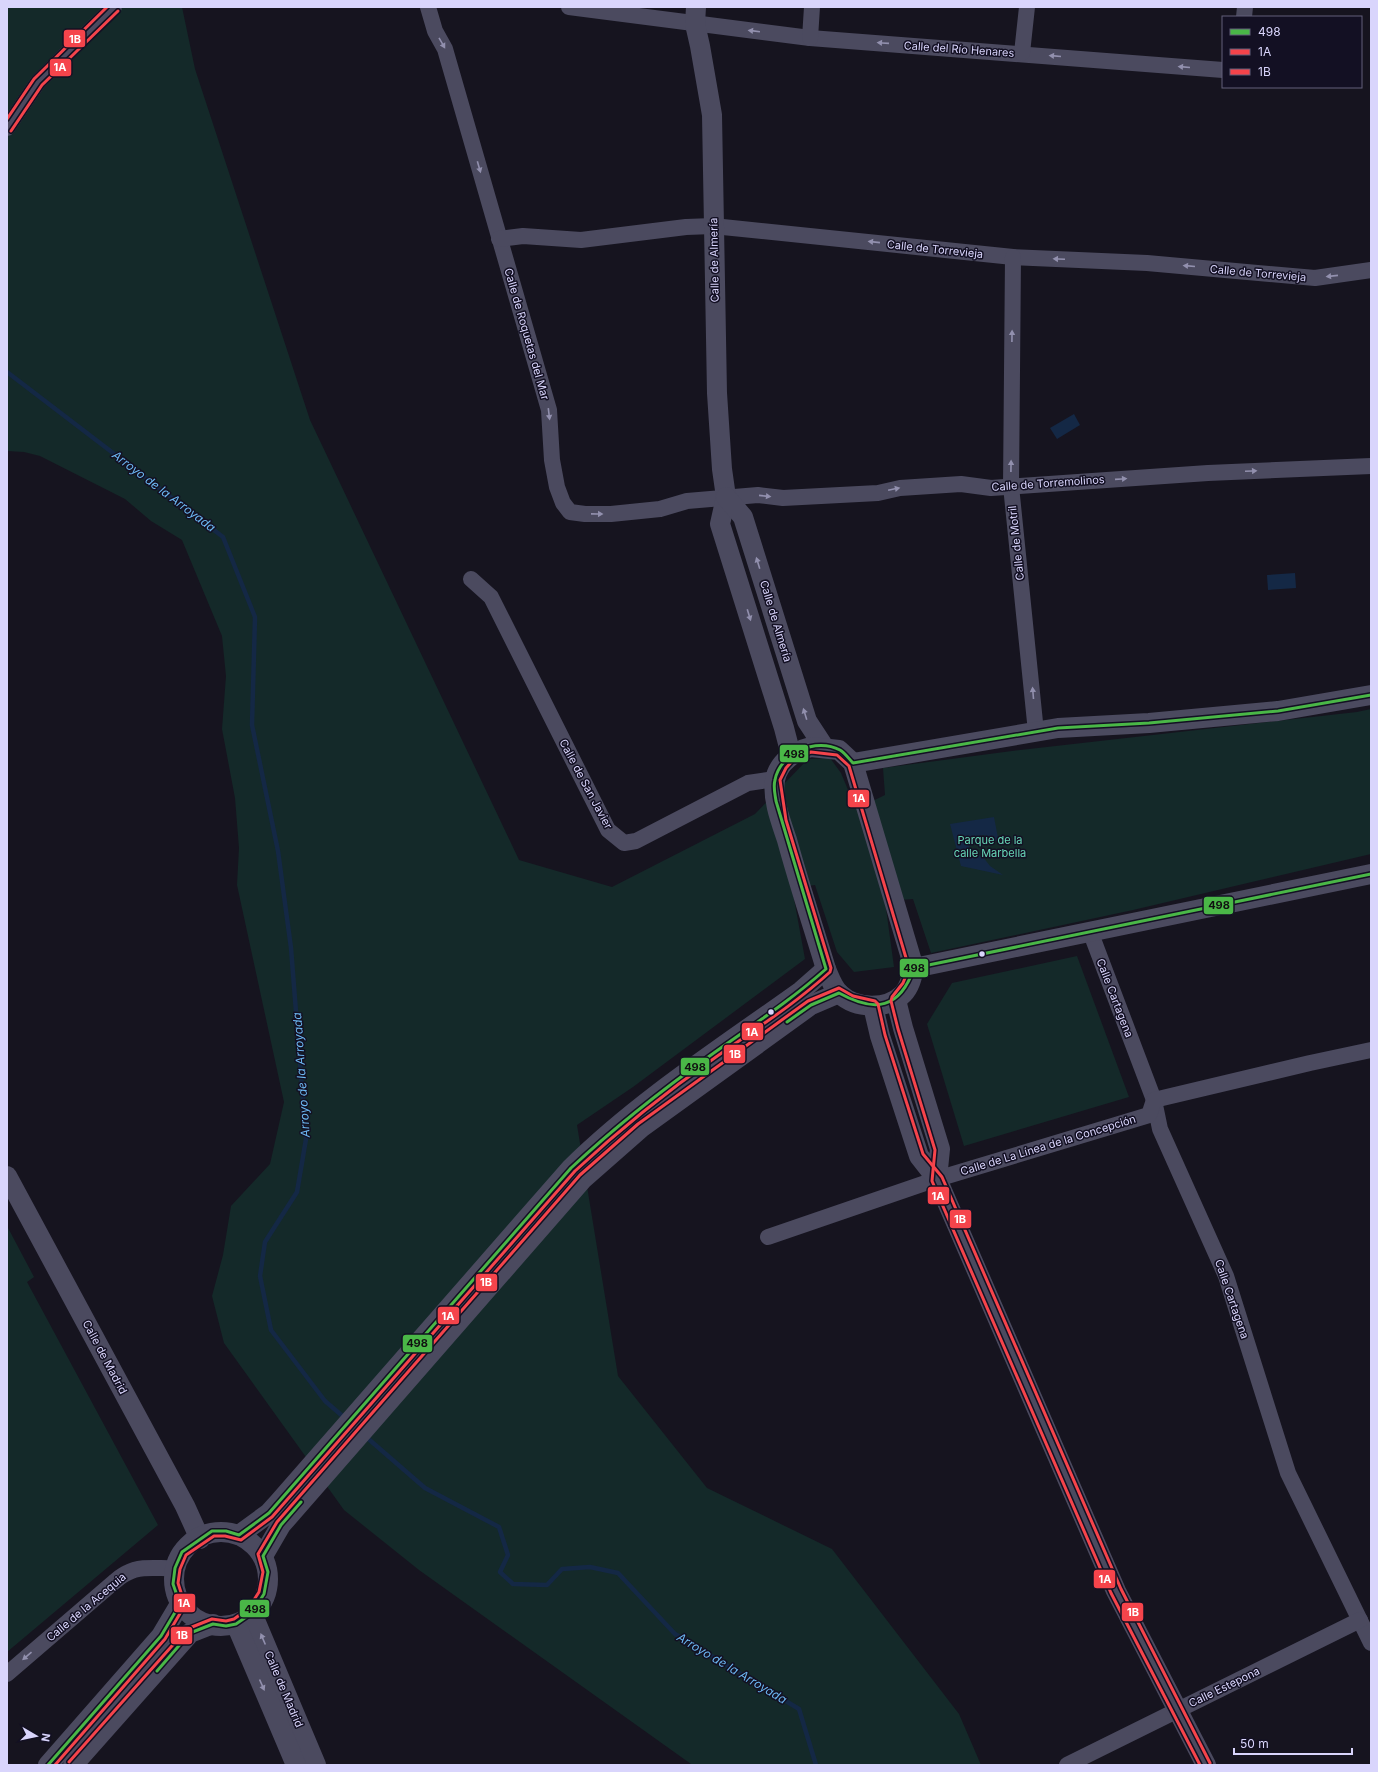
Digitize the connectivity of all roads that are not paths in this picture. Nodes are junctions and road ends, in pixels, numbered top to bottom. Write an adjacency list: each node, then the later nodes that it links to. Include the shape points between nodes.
1 (114, 7): 11 (street, via 38,82)
2 (428, 7): 13 (street, Calle de Roquetas del Mar, one-way to 13, via 435,31 445,49)
3 (569, 7): 7 (street, Calle del Río Henares)
4 (681, 7): 7 (street)
5 (812, 7): 8 (street)
6 (1027, 7): 9 (street)
7 (696, 16): 8 (street, Calle del Río Henares, one-way to 7); 12 (street, Calle de Almería, via 712,115)
8 (810, 38): 9 (street, Calle del Río Henares, one-way to 8)
9 (1022, 53): 10 (street, Calle del Río Henares, one-way to 9)
10 (1222, 70)
11 (7, 128)
12 (713, 226): 13 (street, Calle de Torrevieja, via 581,240 523,236); 14 (street, Calle de Torrevieja, one-way to 12); 18 (street, Calle de Almería, via 717,394)
13 (499, 240): 18 (street, Calle de Roquetas del Mar, one-way to 18, via 549,410 552,460 562,503 570,512 611,514 660,509 687,501)
14 (1013, 257): 15 (street, Calle de Torrevieja, one-way to 14, via 1314,278 1147,263); 17 (street, Calle de Motril, one-way to 14)
15 (1371, 270)
16 (1371, 466): 17 (street, Calle de Torremolinos, one-way to 16, via 1208,473)
17 (1011, 486): 18 (street, Calle de Torremolinos, one-way to 17, via 758,495 783,498 878,493 900,488 961,484 991,488); 21 (street, Calle de Motril, one-way to 17)
18 (726, 497): 22 (street, Calle de Almería, one-way to 18, via 807,721 743,517); 23 (street, Calle de Almería, one-way to 23, via 720,524)
19 (470, 579): 25 (street, Calle de San Javier, via 491,597 608,830 624,843 636,841 748,783)
20 (1371, 695): 21 (street, via 1278,711 1149,723 1058,728)
21 (1036, 732): 24 (street)
22 (824, 747): 23 (street, via 811,747); 24 (street, via 839,750)
23 (791, 755): 25 (street)
24 (853, 762): 28 (street)
25 (775, 779): 29 (street, via 781,821)
26 (1371, 874): 27 (street)
27 (1090, 931): 28 (street); 34 (street, Calle Cartagena)
28 (914, 968): 31 (street, via 911,981)
29 (826, 969): 30 (street); 35 (street, via 801,991 630,1114)
30 (839, 993): 32 (street, via 848,1000); 35 (street, via 811,1005 641,1128)
31 (896, 1000): 32 (street); 37 (street, via 940,1149)
32 (873, 1006): 37 (street, via 918,1156)
33 (1371, 1050): 34 (street, via 1310,1062)
34 (1154, 1100): 37 (street, Calle de La Línea de la Concepción, via 1149,1115); 46 (street, Calle Cartagena, via 1160,1129 1226,1276 1288,1473)
35 (606, 1146): 39 (street, via 570,1168)
36 (7, 1176): 41 (street, Calle de Madrid, via 185,1506)
37 (937, 1179): 38 (street, Calle de La Línea de la Concepción); 51 (street, via 1116,1591)
38 (768, 1237)
39 (285, 1508): 40 (street, via 269,1513); 42 (street, via 280,1525)
40 (239, 1535): 41 (street, via 226,1531 212,1531); 42 (street, via 251,1542)
41 (200, 1539): 43 (street, via 182,1552)
42 (262, 1556): 45 (street, via 268,1572 264,1594)
43 (175, 1568): 44 (street, via 173,1584); 50 (street, Calle de la Acequia, one-way to 50, via 146,1568 128,1572)
44 (180, 1604): 47 (street, via 199,1620); 53 (street, via 161,1636)
45 (252, 1613): 48 (street); 55 (street, Calle de Madrid, one-way to 45)
46 (1360, 1620): 49 (street, Calle Cartagena); 51 (street, Calle Estepona)
47 (213, 1624): 48 (street); 54 (street, via 190,1633)
48 (236, 1624): 52 (street, Calle de Madrid, one-way to 52)
49 (1371, 1642)
50 (7, 1674)
51 (1178, 1710): 56 (street, Calle Estepona); 57 (street)
52 (291, 1762)
53 (48, 1765)
54 (73, 1765)
55 (316, 1765)
56 (1067, 1765)
57 (1206, 1765)

